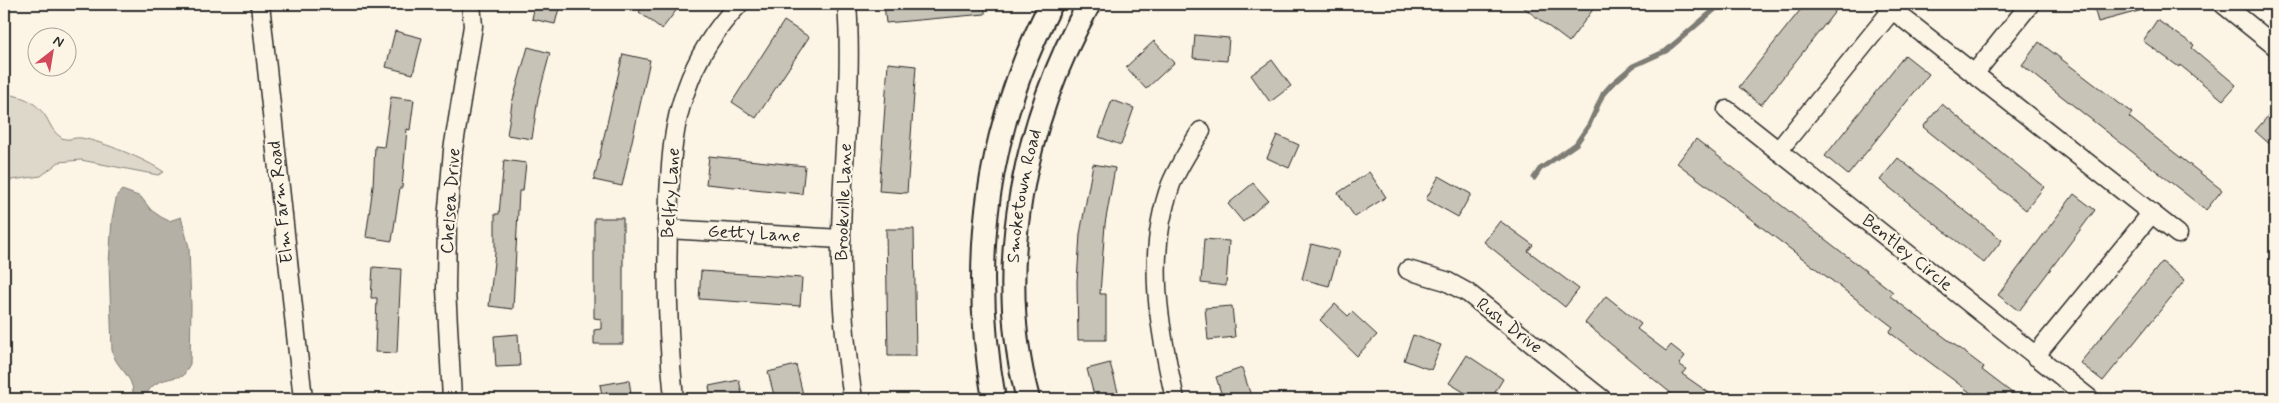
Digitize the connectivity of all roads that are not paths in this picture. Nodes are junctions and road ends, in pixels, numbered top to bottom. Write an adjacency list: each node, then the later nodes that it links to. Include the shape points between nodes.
1 (260, 4): 21 (street, Elm Farm Road)
2 (471, 4): 22 (street, Chelsea Drive, via 473,26 453,150 448,220 446,289)
3 (739, 4): 16 (street, Belfry Lane, via 701,56 686,90 677,120 672,156)
4 (847, 4): 18 (street, Brookville Lane, via 848,121)
5 (1051, 4): 25 (main road, Smoketown Road, via 1018,78 1005,120 985,220 983,317)
6 (1089, 4): 26 (main road, Smoketown Road, via 1054,76 1038,121 1018,207 1015,312)
7 (2030, 4): 11 (street)
8 (2223, 4): 10 (street)
9 (1889, 7): 11 (street); 14 (street)
10 (2275, 45)
11 (1974, 74): 15 (street)
12 (1727, 110): 14 (street, Bentley Circle)
13 (1201, 131): 27 (street, via 1172,184 1162,212 1156,248 1160,318)
14 (1778, 151): 20 (street, Bentley Circle)
15 (2151, 214): 17 (street); 20 (street)
16 (667, 229): 18 (street, Getty Lane); 23 (street, Belfry Lane)
17 (2178, 234)
18 (841, 239): 24 (street, Brookville Lane, via 844,320)
19 (1408, 270): 28 (street, Rush Drive, via 1446,281 1468,293)
20 (2035, 356): 29 (street, Bentley Circle)
21 (303, 399)
22 (452, 399)
23 (674, 399)
24 (853, 399)
25 (994, 399)
26 (1028, 399)
27 (1176, 399)
28 (1602, 399)
29 (2090, 399)

